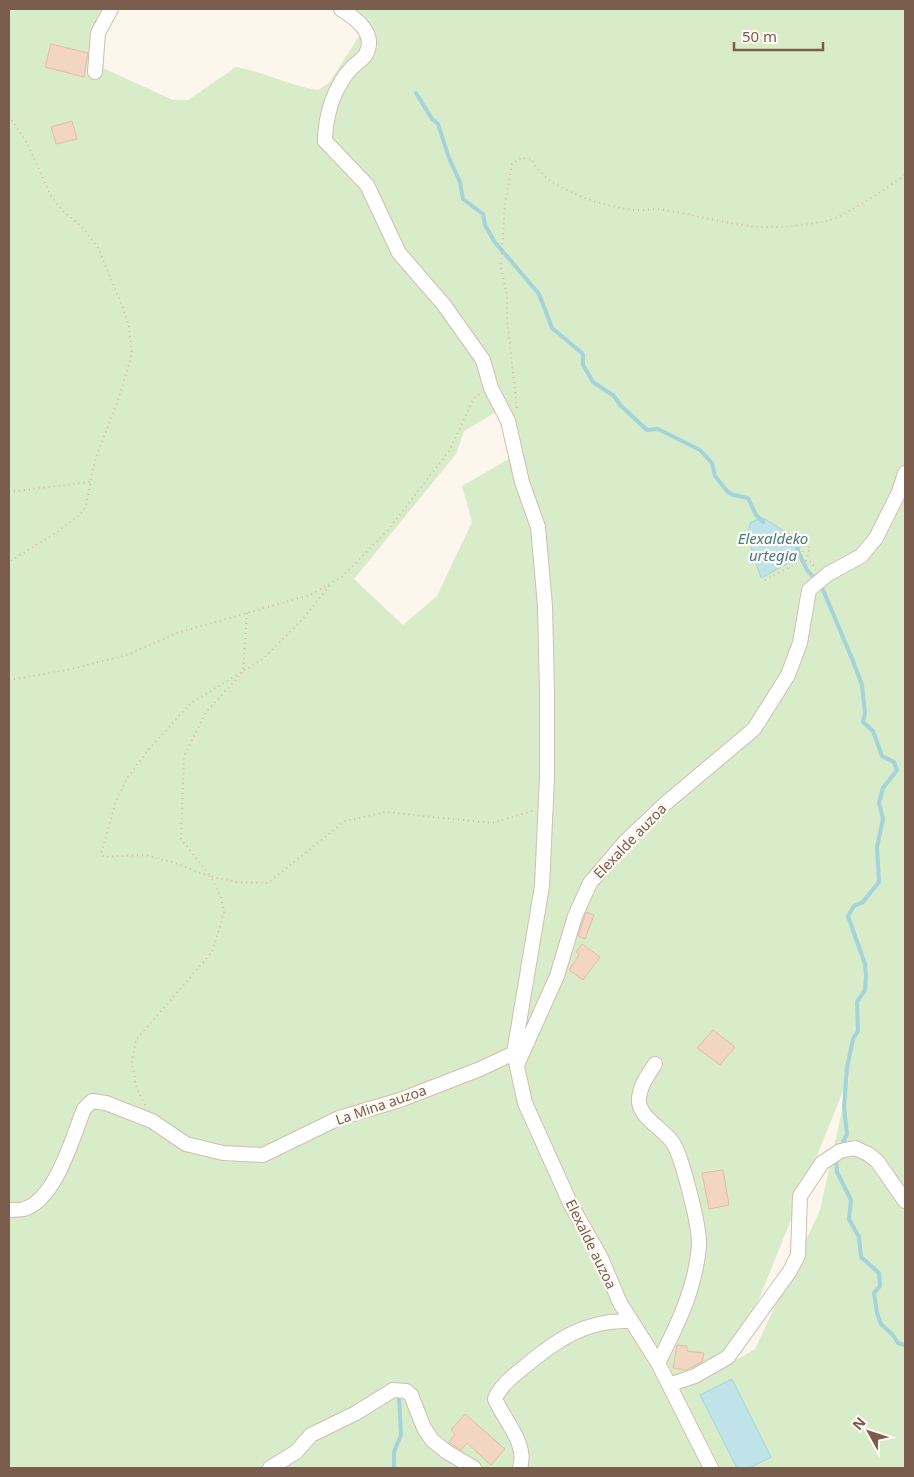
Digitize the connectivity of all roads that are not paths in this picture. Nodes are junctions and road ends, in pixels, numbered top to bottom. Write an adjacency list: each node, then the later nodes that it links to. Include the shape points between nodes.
1 (110, 9): 3 (street, via 98,33)
2 (341, 9): 5 (street, via 365,28 369,42 366,54 337,88 325,127 325,141 367,185 399,253 444,305 483,360 491,388 508,421 522,482 538,527 545,606 546,806 542,886)
3 (95, 72)
4 (905, 473): 5 (street, Elexalde auzoa, via 876,538 861,556 828,574 809,590 800,643 788,675 754,729 666,803 625,842 590,883 575,916 557,976)
5 (515, 1059): 8 (street, La Mina auzoa, via 400,1100 338,1118 263,1155 223,1153 186,1144 152,1122 106,1103 92,1101 84,1109 50,1187 38,1201 25,1208); 9 (street, Elexalde auzoa, via 525,1103 571,1205 601,1258)
6 (655, 1064): 10 (street, via 643,1082 639,1102 646,1117 673,1143 696,1218 699,1245 682,1316)
7 (905, 1201): 11 (street, via 877,1162 855,1148 840,1151 822,1163 800,1196 798,1255 790,1271 728,1357 695,1376)
8 (9, 1210)
9 (630, 1321): 10 (street, Elexalde auzoa); 14 (street, via 616,1320 571,1332 536,1357 496,1395 494,1399 521,1447)
10 (658, 1363): 11 (street, Elexalde auzoa)
11 (669, 1385): 15 (street, Elexalde auzoa)
12 (270, 1468): 13 (street, via 296,1452 311,1435 393,1390 406,1391 410,1395 432,1440)
13 (474, 1468)
14 (520, 1468)
15 (711, 1468)

